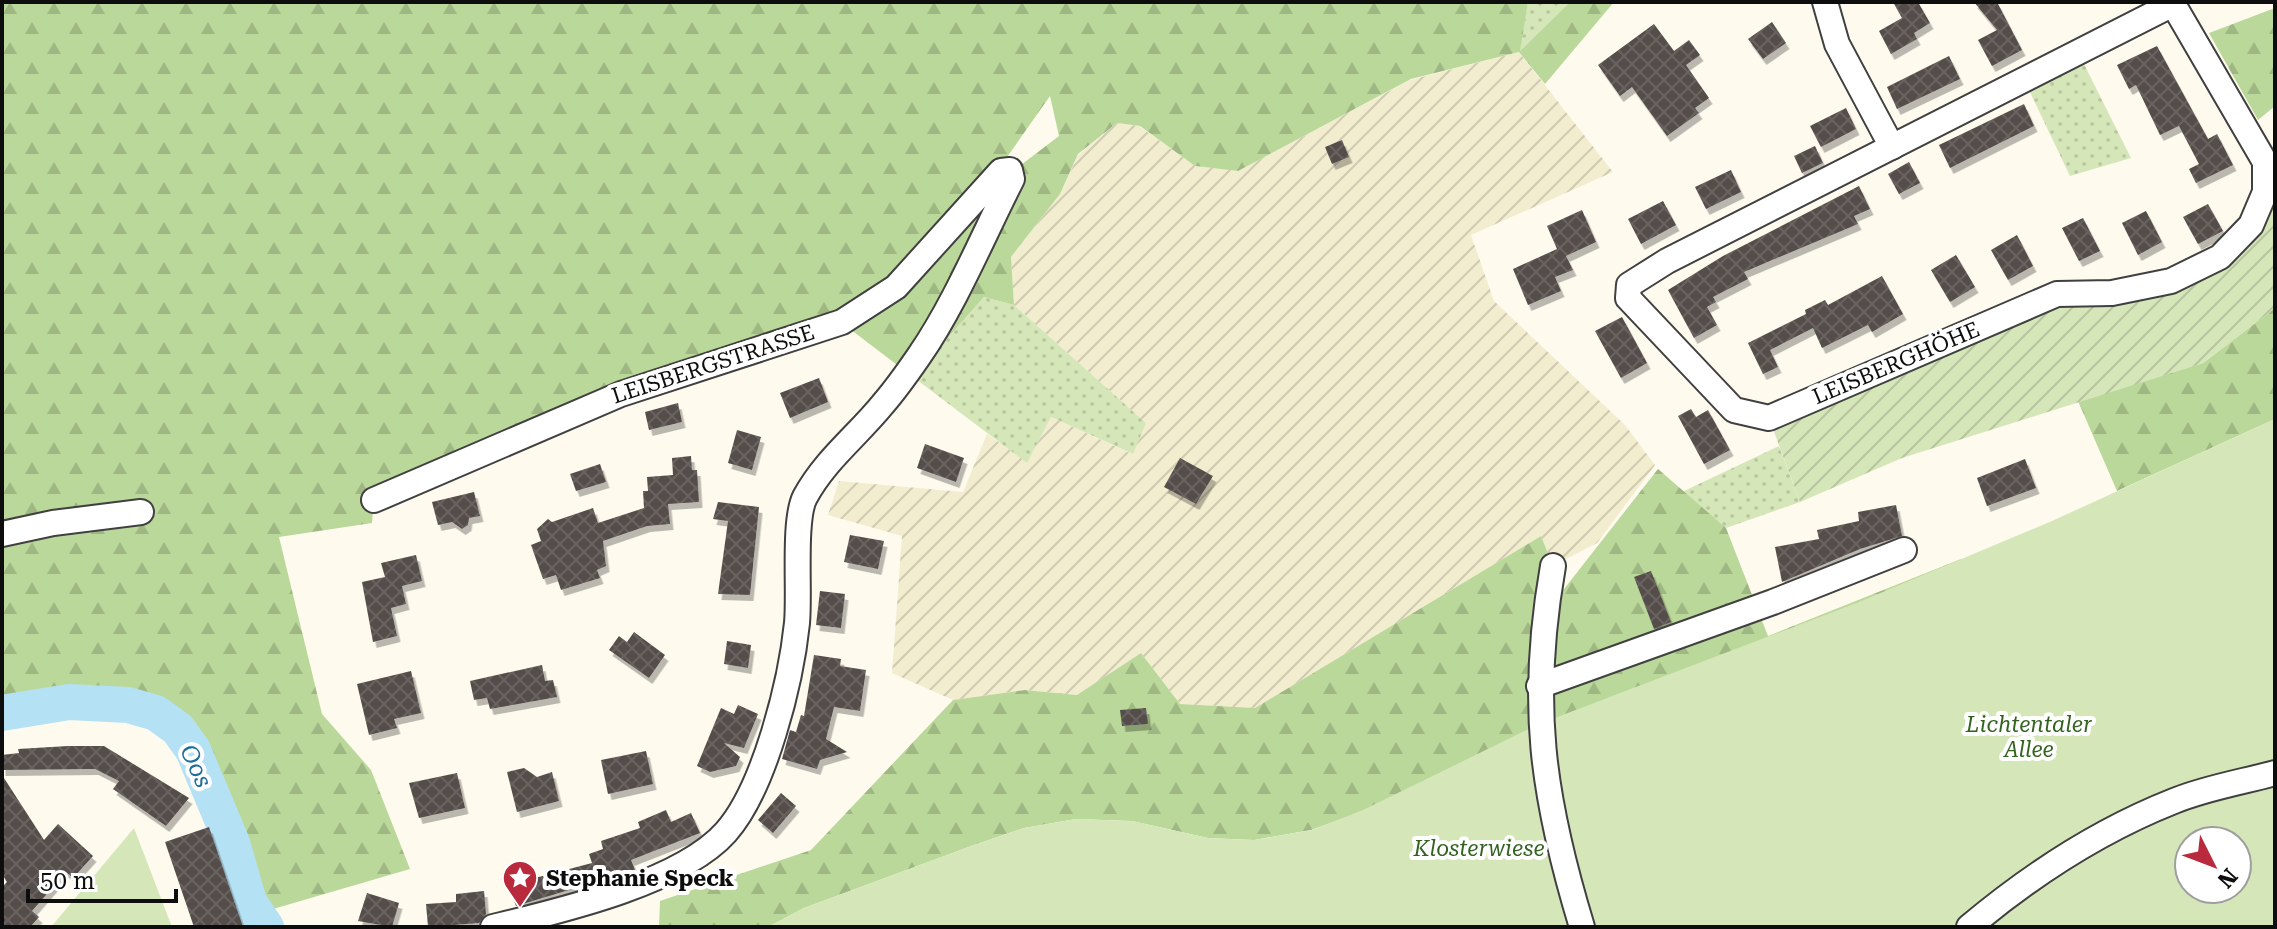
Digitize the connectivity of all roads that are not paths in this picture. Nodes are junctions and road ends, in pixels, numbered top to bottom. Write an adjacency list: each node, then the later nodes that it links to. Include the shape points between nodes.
1 (1825, 2): 3 (street, via 1837,44)
2 (2173, 3): 3 (street, LEISBERGHÖHE); 3 (street, LEISBERGHÖHE, via 2265,162 2265,192 2251,225 2220,257 2171,281 2112,293 2057,294 1769,418 1734,410 1638,312 1624,284)
3 (1892, 147)
4 (374, 500): 11 (street, LEISBERGSTRASSE, via 621,394 842,322 896,287 1001,171 1010,170 1012,179 921,353 882,406 830,459 803,500 791,669 751,792 726,832 694,859 656,877)
5 (141, 512): 6 (street)
6 (2, 534)
7 (1904, 550): 9 (street)
8 (1553, 566): 9 (street)
9 (1539, 686): 12 (street, via 1541,751 1557,838)
10 (2275, 773): 13 (street, via 2175,800 2095,838 2016,887)
11 (493, 927)
12 (1582, 927)
13 (1969, 927)

